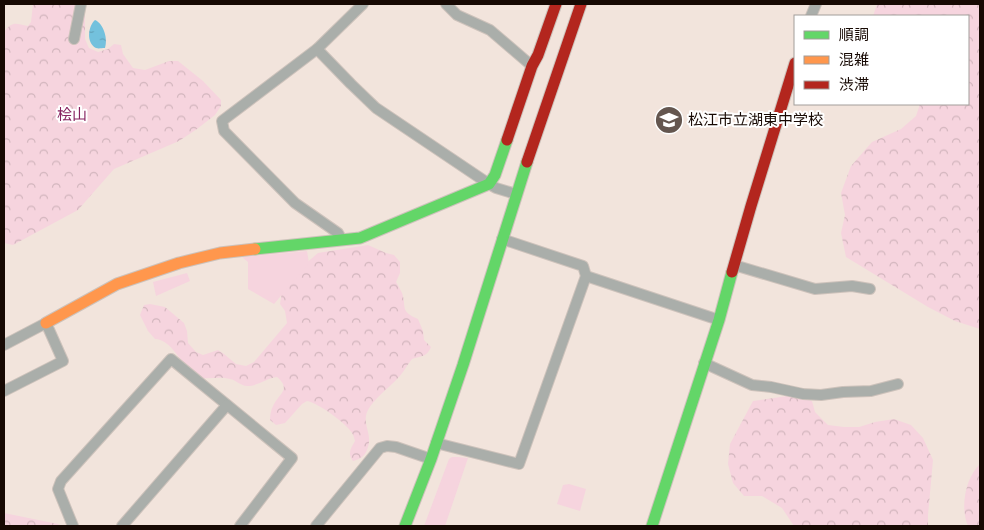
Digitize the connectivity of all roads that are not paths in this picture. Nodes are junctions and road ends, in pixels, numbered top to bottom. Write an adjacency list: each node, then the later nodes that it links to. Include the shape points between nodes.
1 (81, 4): 6 (street)
2 (363, 4): 7 (street)
3 (446, 4): 8 (street, via 457,15 490,30)
4 (556, 4): 8 (street)
5 (581, 4): 11 (street)
6 (74, 39)
7 (317, 48): 10 (street, via 376,108); 13 (street, via 222,120 224,131 295,203 338,233)
8 (532, 66): 10 (street)
9 (794, 66): 14 (street)
10 (490, 184): 11 (street); 13 (street, via 360,238)
11 (516, 194): 12 (street)
12 (502, 239): 15 (street, via 583,266); 24 (street)
13 (342, 240): 18 (street, via 220,254 179,263 117,284)
14 (734, 265): 16 (street, via 815,289 852,286); 17 (street)
15 (586, 276): 17 (street); 24 (street, via 519,464)
16 (870, 289)
17 (719, 320): 20 (street)
18 (46, 323): 19 (street); 22 (street, via 63,361)
19 (4, 345)
20 (704, 363): 21 (street, via 752,385 803,394 871,392); 31 (street)
21 (898, 384)
22 (4, 391)
23 (227, 405): 26 (street, via 171,359 61,481 58,489); 27 (street); 28 (street, via 292,458)
24 (436, 443): 25 (street)
25 (431, 459): 29 (street, via 396,447 380,448); 30 (street)
26 (73, 526)
27 (122, 526)
28 (240, 526)
29 (316, 526)
30 (405, 526)
31 (652, 526)

